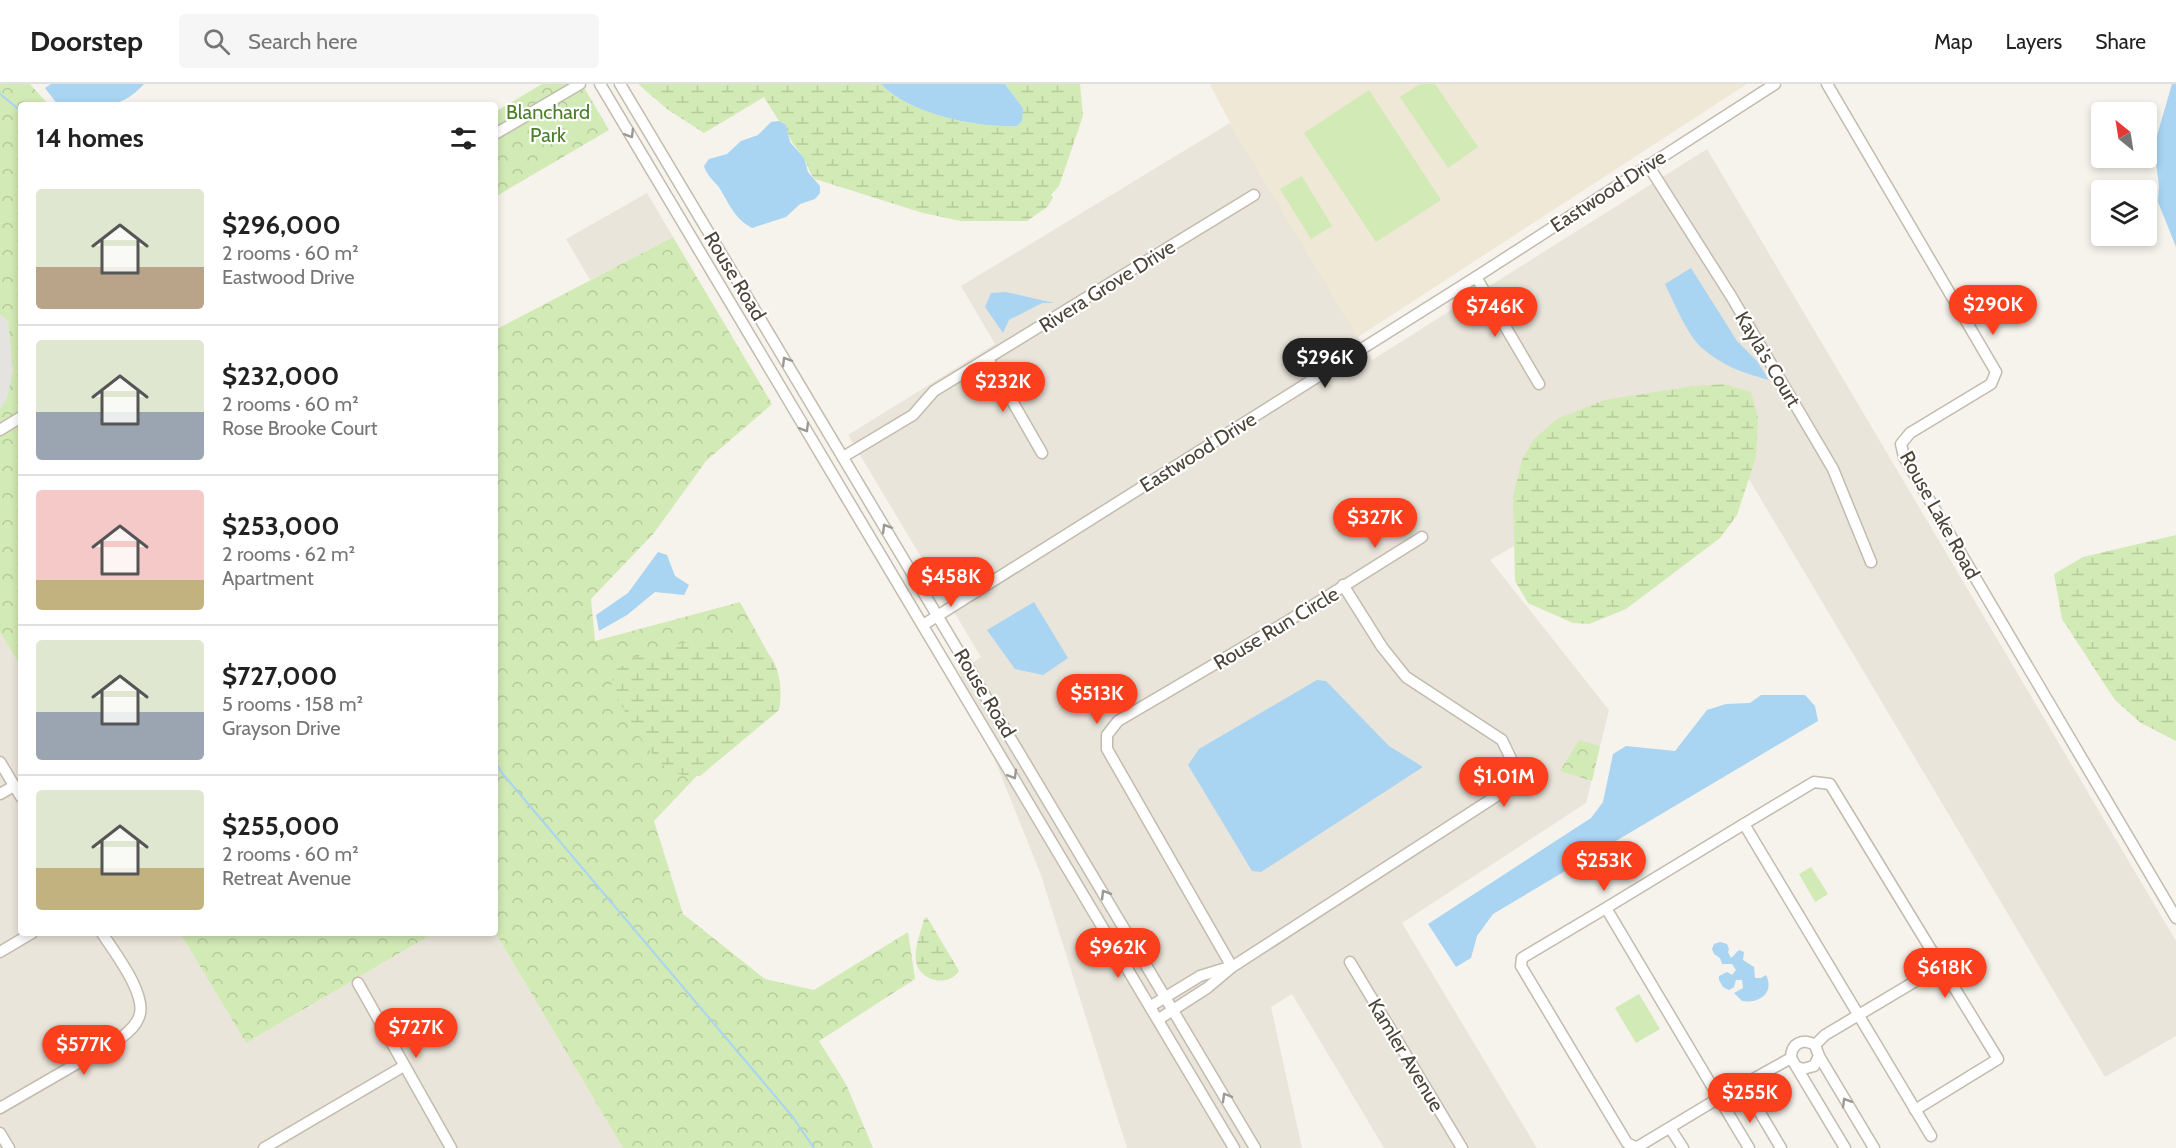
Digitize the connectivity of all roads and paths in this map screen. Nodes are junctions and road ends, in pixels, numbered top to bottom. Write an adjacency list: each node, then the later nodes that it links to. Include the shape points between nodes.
1 (579, 84): 6 (street)
2 (600, 84): 20 (street, Rouse Road, one-way to 20)
3 (620, 84): 15 (street, Rouse Road, one-way to 3)
4 (1775, 84): 7 (street, Eastwood Drive)
5 (1827, 84): 27 (street, Rouse Lake Road, via 1996,372 1991,384 1910,433 1901,444 1904,457)
6 (498, 132)
7 (1648, 165): 9 (street, Eastwood Drive); 17 (street, Kayla's Court, via 1833,469)
8 (1254, 195): 10 (street, Rivera Grove Drive)
9 (1476, 277): 11 (street); 19 (street, Eastwood Drive)
10 (988, 359): 14 (street); 15 (street, Rivera Grove Drive, via 934,391 913,414)
11 (1539, 384)
12 (18, 419): 13 (street)
13 (0, 430)
14 (1042, 453)
15 (843, 457): 19 (street, Rouse Road, one-way to 15)
16 (1422, 537): 18 (street)
17 (1871, 562)
18 (1343, 585): 33 (street, Rouse Run Circle, via 1118,721 1107,735 1107,749); 33 (street, Rouse Run Circle, via 1406,677 1502,740 1512,762 1512,778 1501,793)
19 (939, 616): 20 (street, Eastwood Drive); 37 (street, Rouse Road, one-way to 19)
20 (923, 625): 38 (street, Rouse Road, one-way to 38)
21 (0, 762): 22 (street)
22 (14, 786): 23 (street); 24 (street)
23 (18, 792)
24 (0, 794)
25 (1744, 824): 26 (street); 32 (street, via 1814,782 1830,784); 40 (street)
26 (1606, 908): 46 (street); 49 (street, via 1522,958 1521,966 1627,1143 1639,1146)
27 (2176, 918)
28 (27, 936): 30 (street)
29 (104, 936): 47 (street, via 141,1004 133,1028)
30 (0, 952)
31 (1350, 962): 57 (street, Kamler Avenue)
32 (1941, 966): 40 (street); 48 (street, via 1998,1059)
33 (1233, 967): 34 (street, Rouse Run Circle); 36 (street, Rouse Run Circle)
34 (1200, 976): 36 (street); 37 (street, Rouse Run Circle)
35 (358, 983): 44 (street)
36 (1207, 988): 39 (street, Rouse Run Circle)
37 (1166, 997): 38 (street, Rouse Run Circle); 39 (street, Rouse Road)
38 (1151, 1006): 41 (street, Rouse Road)
39 (1174, 1010): 41 (street, Rouse Run Circle); 56 (street, Rouse Road, one-way to 39)
40 (1860, 1016): 42 (street, via 1825,1035); 48 (street)
41 (1159, 1019): 55 (street, Rouse Road)
42 (1817, 1050): 43 (street, via 1817,1061 1808,1068); 43 (street, via 1807,1041 1797,1043 1793,1047); 62 (street, one-way to 42)
43 (1794, 1062): 45 (street); 61 (street)
44 (404, 1066): 53 (street); 54 (street)
45 (1743, 1084): 46 (street); 60 (street)
46 (1719, 1098): 49 (street); 59 (street)
47 (0, 1108)
48 (1915, 1110): 51 (street)
49 (1670, 1128): 58 (street)
50 (0, 1133): 52 (street)
51 (1931, 1136)
52 (9, 1148)
53 (264, 1148)
54 (451, 1148)
55 (1234, 1148)
56 (1255, 1148)
57 (1462, 1148)
58 (1683, 1148)
59 (1749, 1148)
60 (1781, 1148)
61 (1845, 1148)
62 (1874, 1148)

